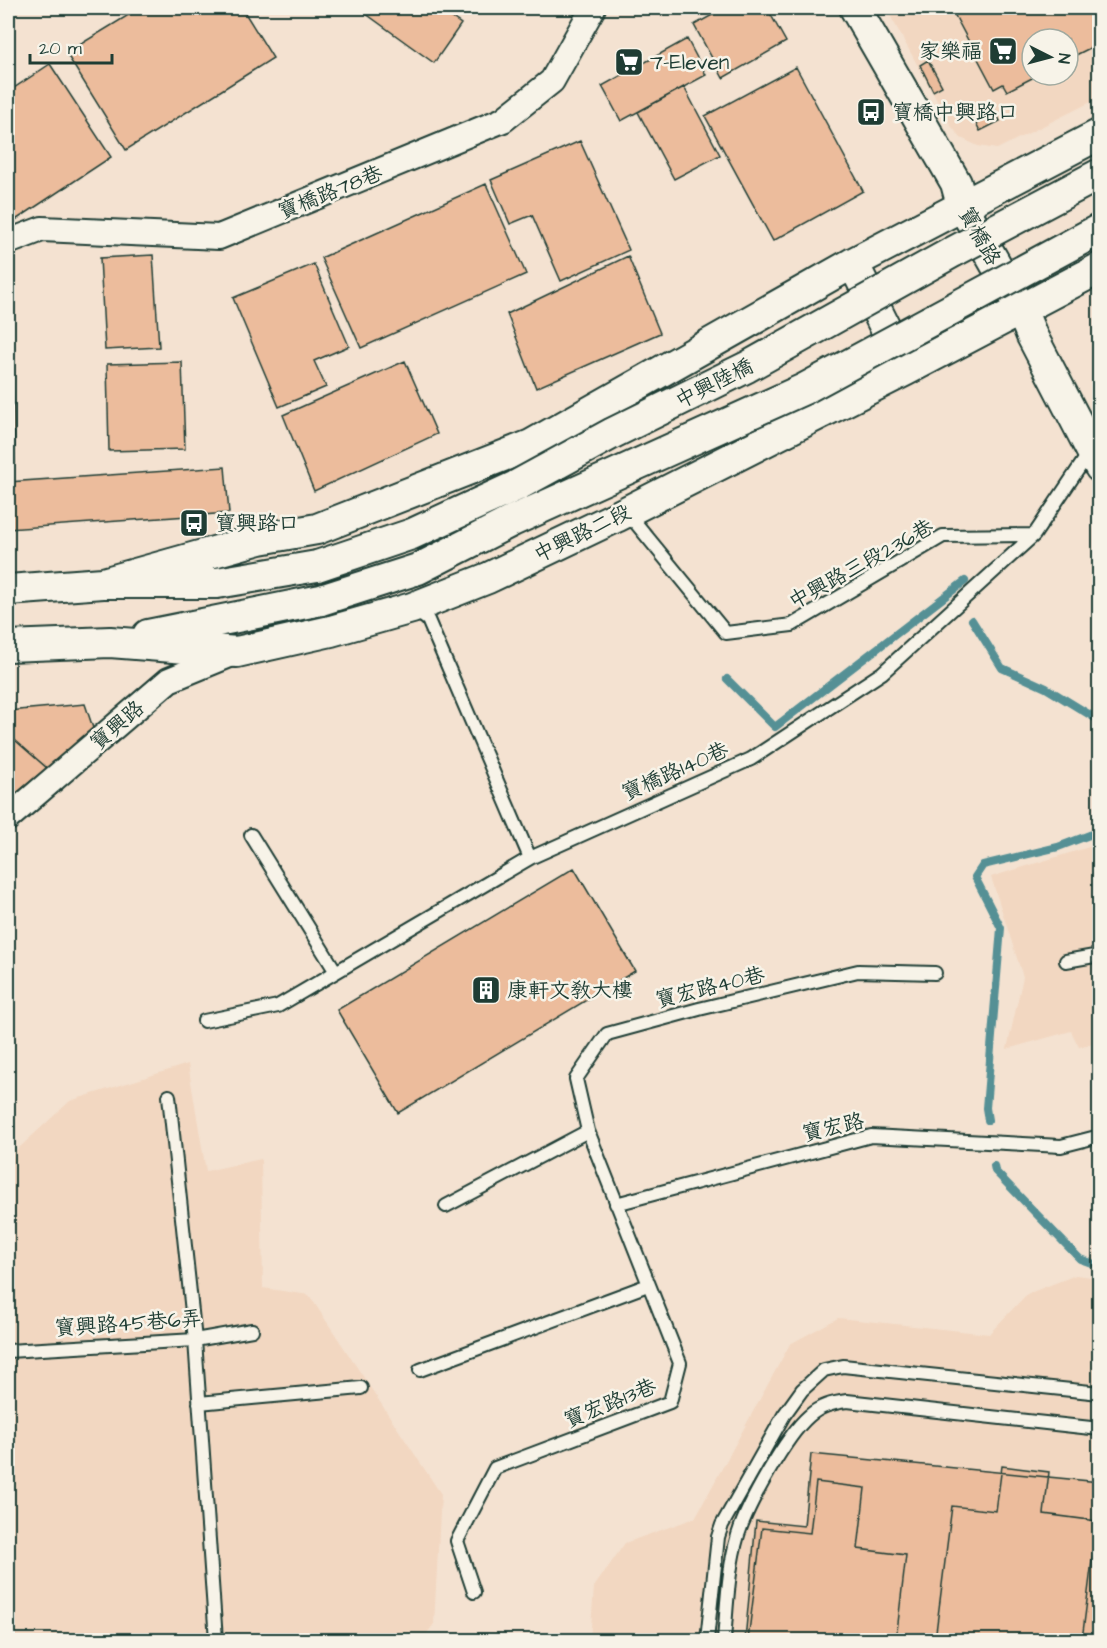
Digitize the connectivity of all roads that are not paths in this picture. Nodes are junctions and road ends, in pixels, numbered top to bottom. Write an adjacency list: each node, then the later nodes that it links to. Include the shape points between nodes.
1 (593, 8): 7 (street, 寶橋路78巷, via 552,81 503,120 219,237 42,229)
2 (855, 8): 5 (street, 寶橋路, via 956,183)
3 (1100, 134): 5 (street)
4 (1100, 174): 15 (street, 中興陸橋, bridge, via 747,367 516,486 412,534 317,566 217,583)
5 (962, 205): 8 (street); 10 (street, 寶橋路)
6 (1100, 229): 17 (street, 中興陸橋, bridge, via 804,389 512,521 418,569)
7 (8, 242)
8 (853, 263): 11 (street); 15 (street, via 531,445 316,529 260,539)
9 (1100, 268): 10 (street, 中興路二段)
10 (1021, 309): 11 (street, 中興路二段); 12 (street, 寶橋路)
11 (906, 370): 13 (street, 中興路二段)
12 (1095, 460): 14 (lane, 寶橋路140巷)
13 (616, 517): 14 (lane, 中興路三段236巷, via 636,522 726,633 792,625 943,536); 18 (street, 中興路二段, via 488,578)
14 (1034, 535): 24 (lane, 寶橋路140巷, via 882,673 751,759)
15 (103, 583): 16 (street)
16 (8, 590)
17 (321, 600): 19 (street, 中興路二段)
18 (412, 608): 21 (street, 中興路二段); 24 (lane, via 428,620)
19 (110, 642): 20 (street, 中興路二段); 21 (street, 中興路二段)
20 (8, 646)
21 (237, 652): 22 (street, 寶興路, via 169,680)
22 (8, 818)
23 (251, 835): 27 (lane)
24 (530, 858): 27 (lane, 寶橋路140巷)
25 (1100, 955): 26 (lane)
26 (1066, 961)
27 (336, 972): 29 (lane, 寶橋路140巷, via 278,1006)
28 (935, 973): 31 (lane, 寶宏路40巷, via 858,971 607,1035 576,1079)
29 (204, 1022)
30 (168, 1096): 37 (lane)
31 (588, 1131): 33 (lane, 寶宏路40巷); 34 (lane)
32 (1100, 1136): 33 (lane, 寶宏路, via 1061,1146 871,1136)
33 (616, 1204): 35 (lane, 寶宏路13巷)
34 (446, 1206)
35 (648, 1285): 39 (lane); 44 (lane, 寶宏路13巷, via 680,1363 670,1402 495,1468 457,1541)
36 (252, 1330): 37 (lane, 寶興路45巷6弄)
37 (195, 1340): 38 (lane, 寶興路45巷6弄); 42 (lane)
38 (8, 1351)
39 (420, 1370)
40 (362, 1388): 42 (lane)
41 (1100, 1393): 46 (lane, via 843,1366 824,1370 802,1390 784,1415 722,1525)
42 (199, 1403): 45 (lane)
43 (1100, 1429): 47 (lane, via 847,1401 824,1406 808,1417 793,1436 745,1518 735,1545)
44 (474, 1592)
45 (216, 1641)
46 (707, 1641)
47 (724, 1641)

